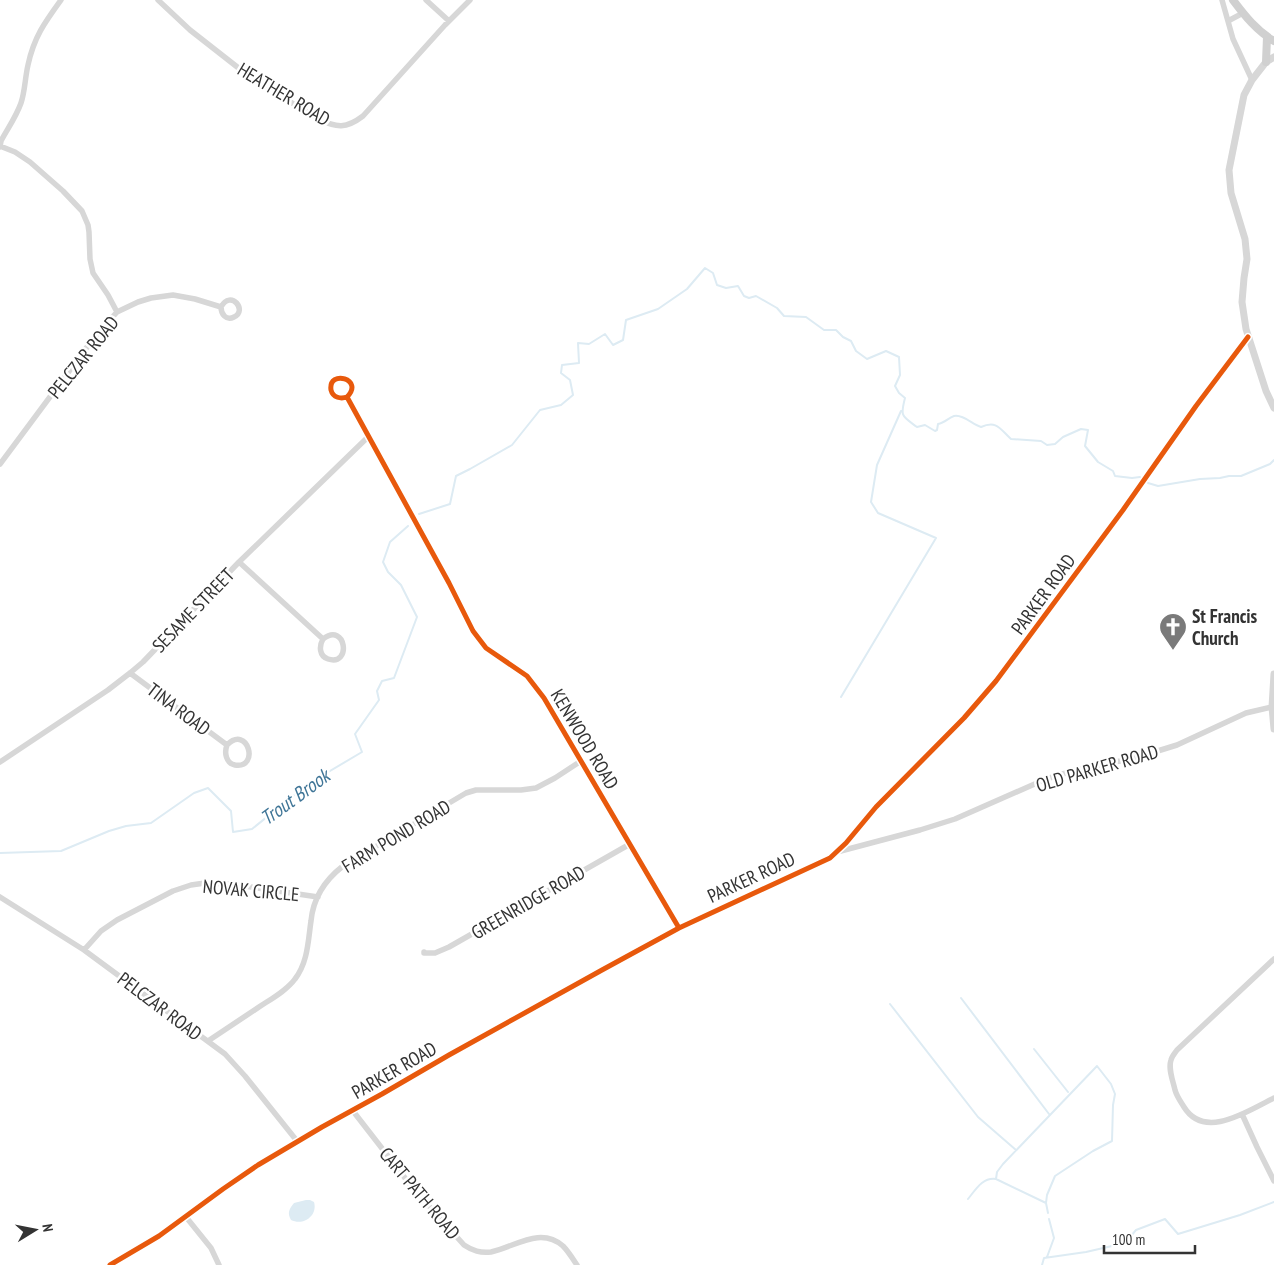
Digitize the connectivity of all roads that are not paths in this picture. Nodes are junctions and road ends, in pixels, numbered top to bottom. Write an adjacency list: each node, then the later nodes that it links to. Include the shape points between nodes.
1 (62, 0): 14 (street, via 36,38 21,103)
2 (158, 0): 8 (street, HEATHER ROAD, via 250,77 318,119 339,126 353,124 363,116)
3 (426, 0): 8 (street)
4 (470, 0): 8 (street, HEATHER ROAD)
5 (1222, 0): 9 (street)
6 (1233, 0): 7 (main road)
7 (1243, 13): 9 (street); 10 (main road)
8 (449, 21)
9 (1228, 21): 13 (street)
10 (1271, 39): 12 (main road)
11 (1274, 57): 12 (street)
12 (1266, 62): 13 (street)
13 (1252, 80): 17 (street, via 1244,95 1229,170 1231,194 1245,238 1247,259 1242,302)
14 (0, 146): 16 (street, via 30,162 82,211 88,226 93,273)
15 (221, 307): 16 (street, PELCZAR ROAD, via 185,296 163,296 138,302)
16 (117, 312): 21 (street, PELCZAR ROAD)
17 (1248, 337): 19 (street); 32 (street, PARKER ROAD, via 996,681)
18 (347, 397): 20 (street, KENWOOD ROAD)
19 (1274, 408)
20 (368, 436): 22 (street, SESAME STREET); 29 (street, KENWOOD ROAD, via 473,631 486,648 527,676 544,698)
21 (1, 461)
22 (239, 562): 23 (street); 24 (street, SESAME STREET)
23 (323, 639): 23 (street, via 339,637 344,648 341,656 331,660 324,657 320,646)
24 (130, 673): 28 (street, TINA ROAD); 30 (street, SESAME STREET)
25 (1274, 674): 26 (street)
26 (1272, 707): 27 (street); 32 (street, OLD PARKER ROAD, via 1246,713 1177,745 1046,779 955,819)
27 (1274, 729)
28 (227, 745): 28 (street, TINA ROAD, via 225,753 231,763 243,764 249,758 250,750 246,743 234,740)
29 (581, 761): 31 (street, KENWOOD ROAD); 34 (street, FARM POND ROAD, via 536,788 466,793 343,866 326,883)
30 (0, 762)
31 (630, 844): 35 (street, KENWOOD ROAD); 37 (street, GREENRIDGE ROAD, via 449,947 435,953)
32 (835, 853): 35 (street, PARKER ROAD)
33 (0, 897): 36 (street, PELCZAR ROAD)
34 (318, 897): 36 (street, NOVAK CIRCLE, via 217,883 190,885 117,920 101,931); 39 (street, FARM POND ROAD, via 313,908 305,960 295,980)
35 (679, 928): 41 (street, PARKER ROAD)
36 (84, 950): 39 (street, PELCZAR ROAD)
37 (424, 952)
38 (1274, 959): 42 (street, via 1177,1050 1171,1060 1171,1076 1177,1096 1194,1119 1218,1122)
39 (208, 1042): 43 (street, PELCZAR ROAD, via 231,1060)
40 (1274, 1098): 42 (street)
41 (353, 1111): 43 (street, PARKER ROAD); 48 (street, CART PATH ROAD, via 412,1187 464,1245 486,1253 530,1238 547,1238 562,1246)
42 (1242, 1114): 44 (street)
43 (297, 1141): 45 (street, PARKER ROAD, via 250,1170)
44 (1274, 1181)
45 (186, 1217): 46 (street, PARKER ROAD); 47 (street, via 211,1248)
46 (110, 1265)
47 (219, 1265)
48 (577, 1265)

